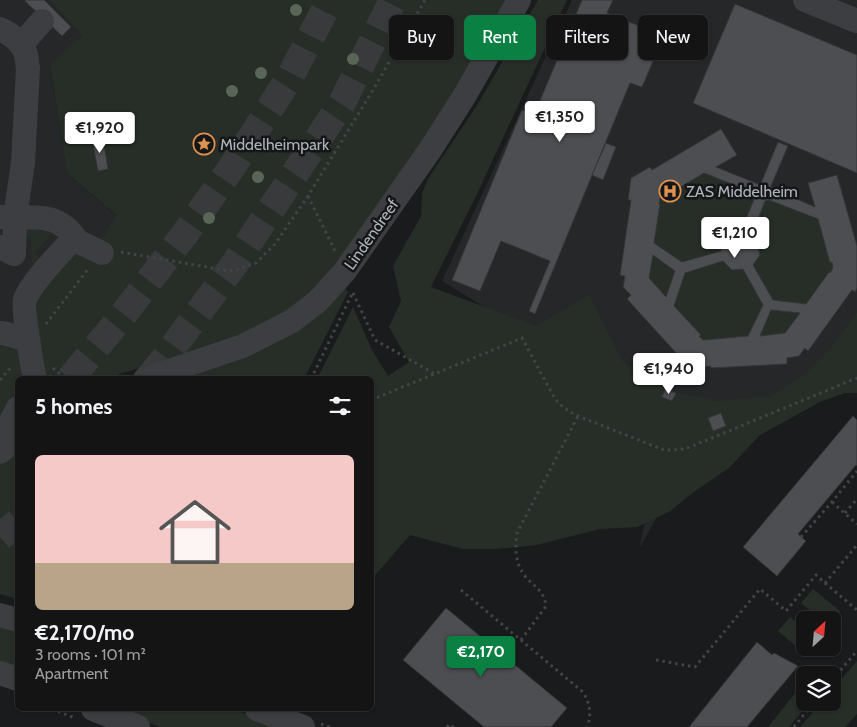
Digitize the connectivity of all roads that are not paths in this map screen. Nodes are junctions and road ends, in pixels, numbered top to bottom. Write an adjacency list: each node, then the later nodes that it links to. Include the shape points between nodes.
1 (519, 0): 14 (street, Lindendreef, via 430,150 345,271 318,301 292,321 243,346)
2 (805, 0): 4 (street)
3 (42, 21): 6 (street)
4 (857, 21)
5 (0, 29): 6 (street)
6 (21, 45): 7 (street, via 28,68 23,163 15,208)
7 (7, 217): 8 (street, via 56,220 67,228); 9 (street, via 14,254)
8 (73, 239): 10 (street); 12 (street, via 24,301)
9 (0, 247)
10 (102, 253)
11 (0, 334): 12 (street)
12 (29, 342): 13 (street)
13 (32, 375)
14 (154, 376)
15 (13, 424): 16 (street)
16 (0, 452)
17 (0, 615): 18 (street)
18 (15, 619)
19 (0, 673): 20 (street)
20 (15, 678)
21 (98, 711): 23 (street)
22 (262, 711): 24 (street)
23 (138, 727)
24 (303, 727)

